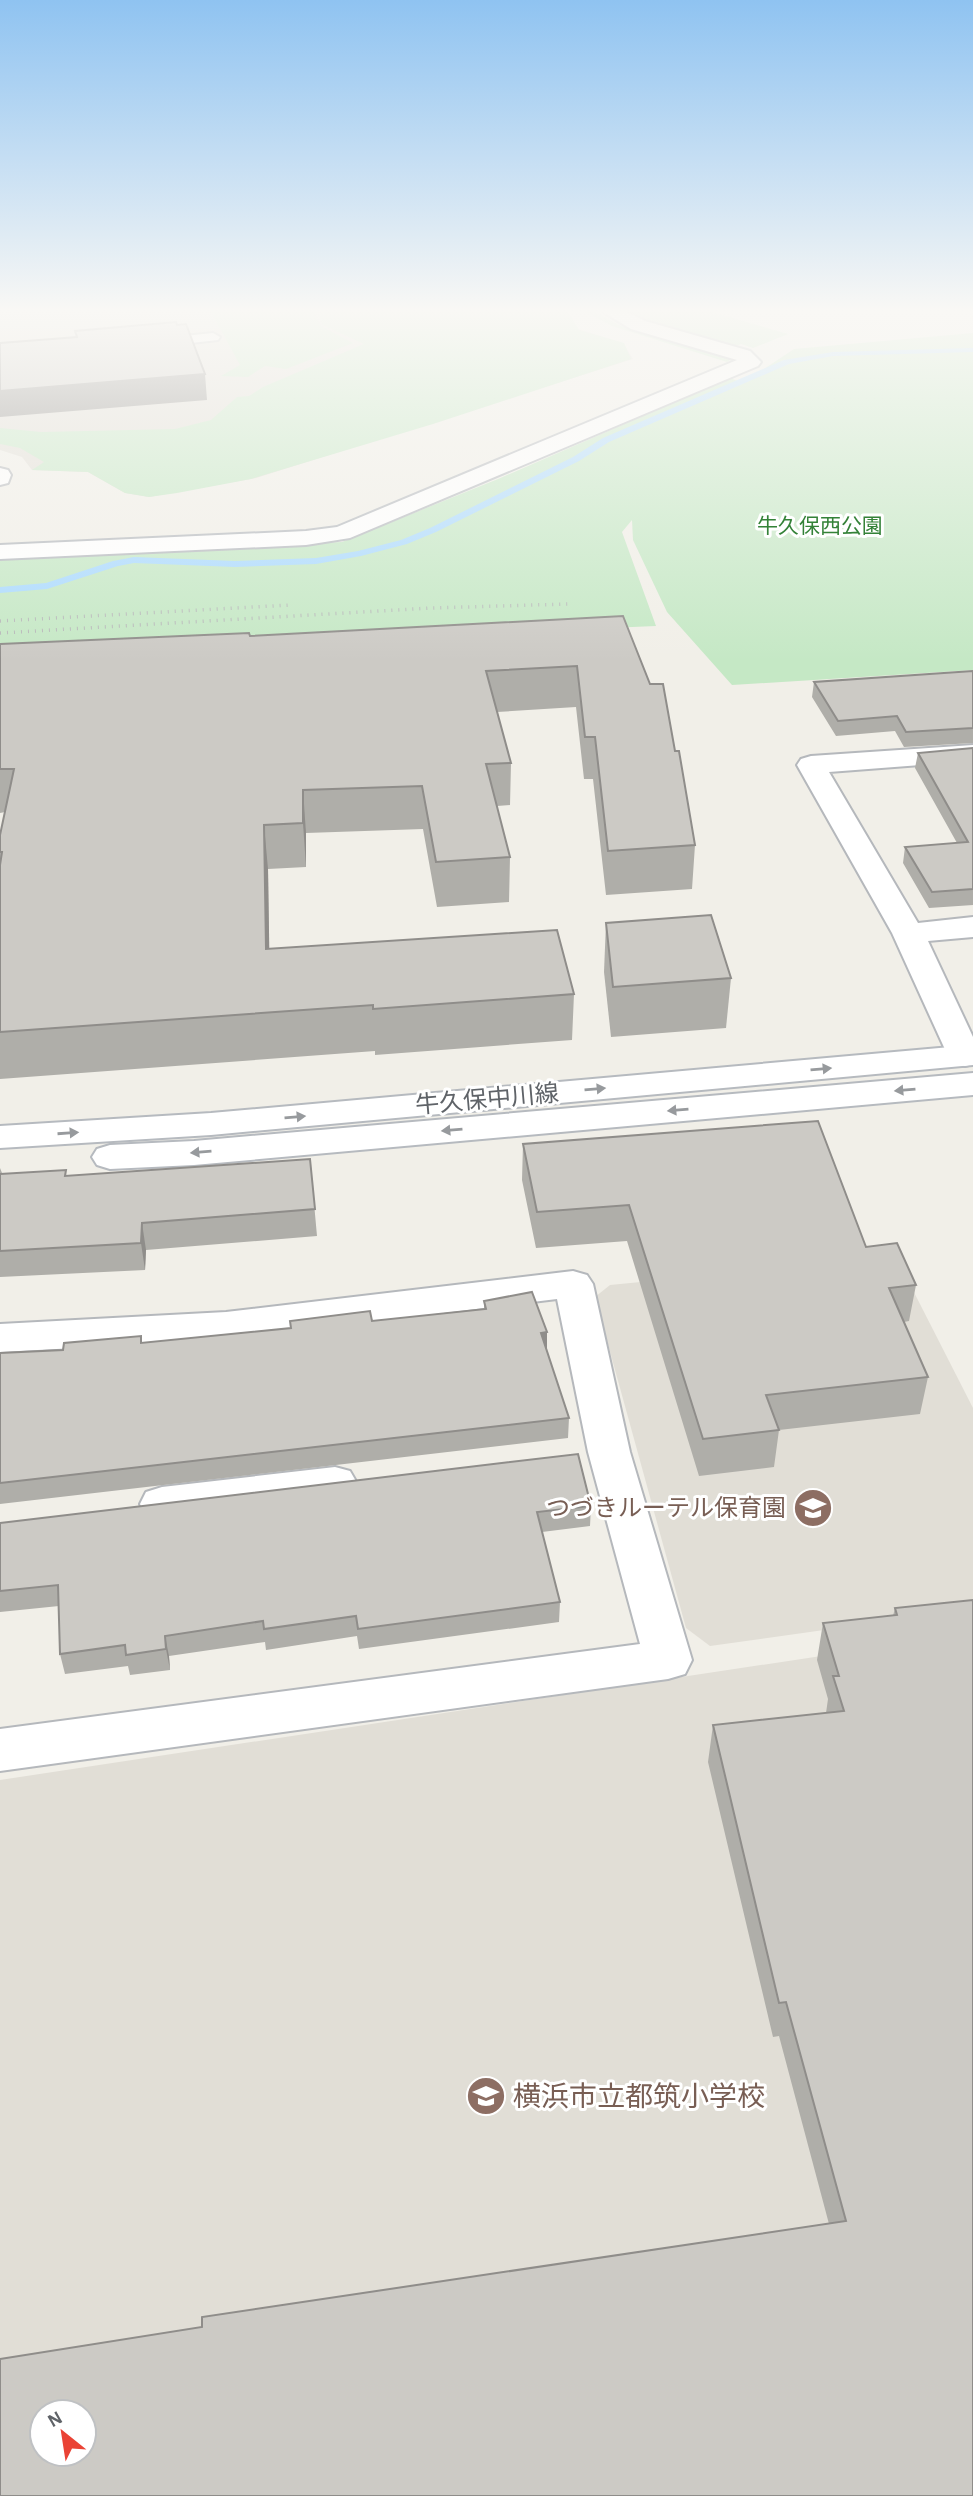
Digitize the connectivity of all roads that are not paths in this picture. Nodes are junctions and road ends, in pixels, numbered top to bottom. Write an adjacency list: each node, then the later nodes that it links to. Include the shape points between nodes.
1 (592, 428): 2 (street, via 342,533)
2 (0, 552)
3 (973, 752): 5 (street, via 811,765)
4 (973, 927): 5 (street)
5 (908, 933): 6 (street)
6 (970, 1065): 7 (street, 牛久保中川線, one-way to 6); 8 (street, 牛久保中川線, one-way to 8, via 194,1153)
7 (0, 1137)
8 (0, 1163)
9 (0, 1338): 12 (street, via 226,1326 573,1284 589,1454 668,1660)
10 (376, 1478): 11 (street)
11 (120, 1509)
12 (0, 1750)

